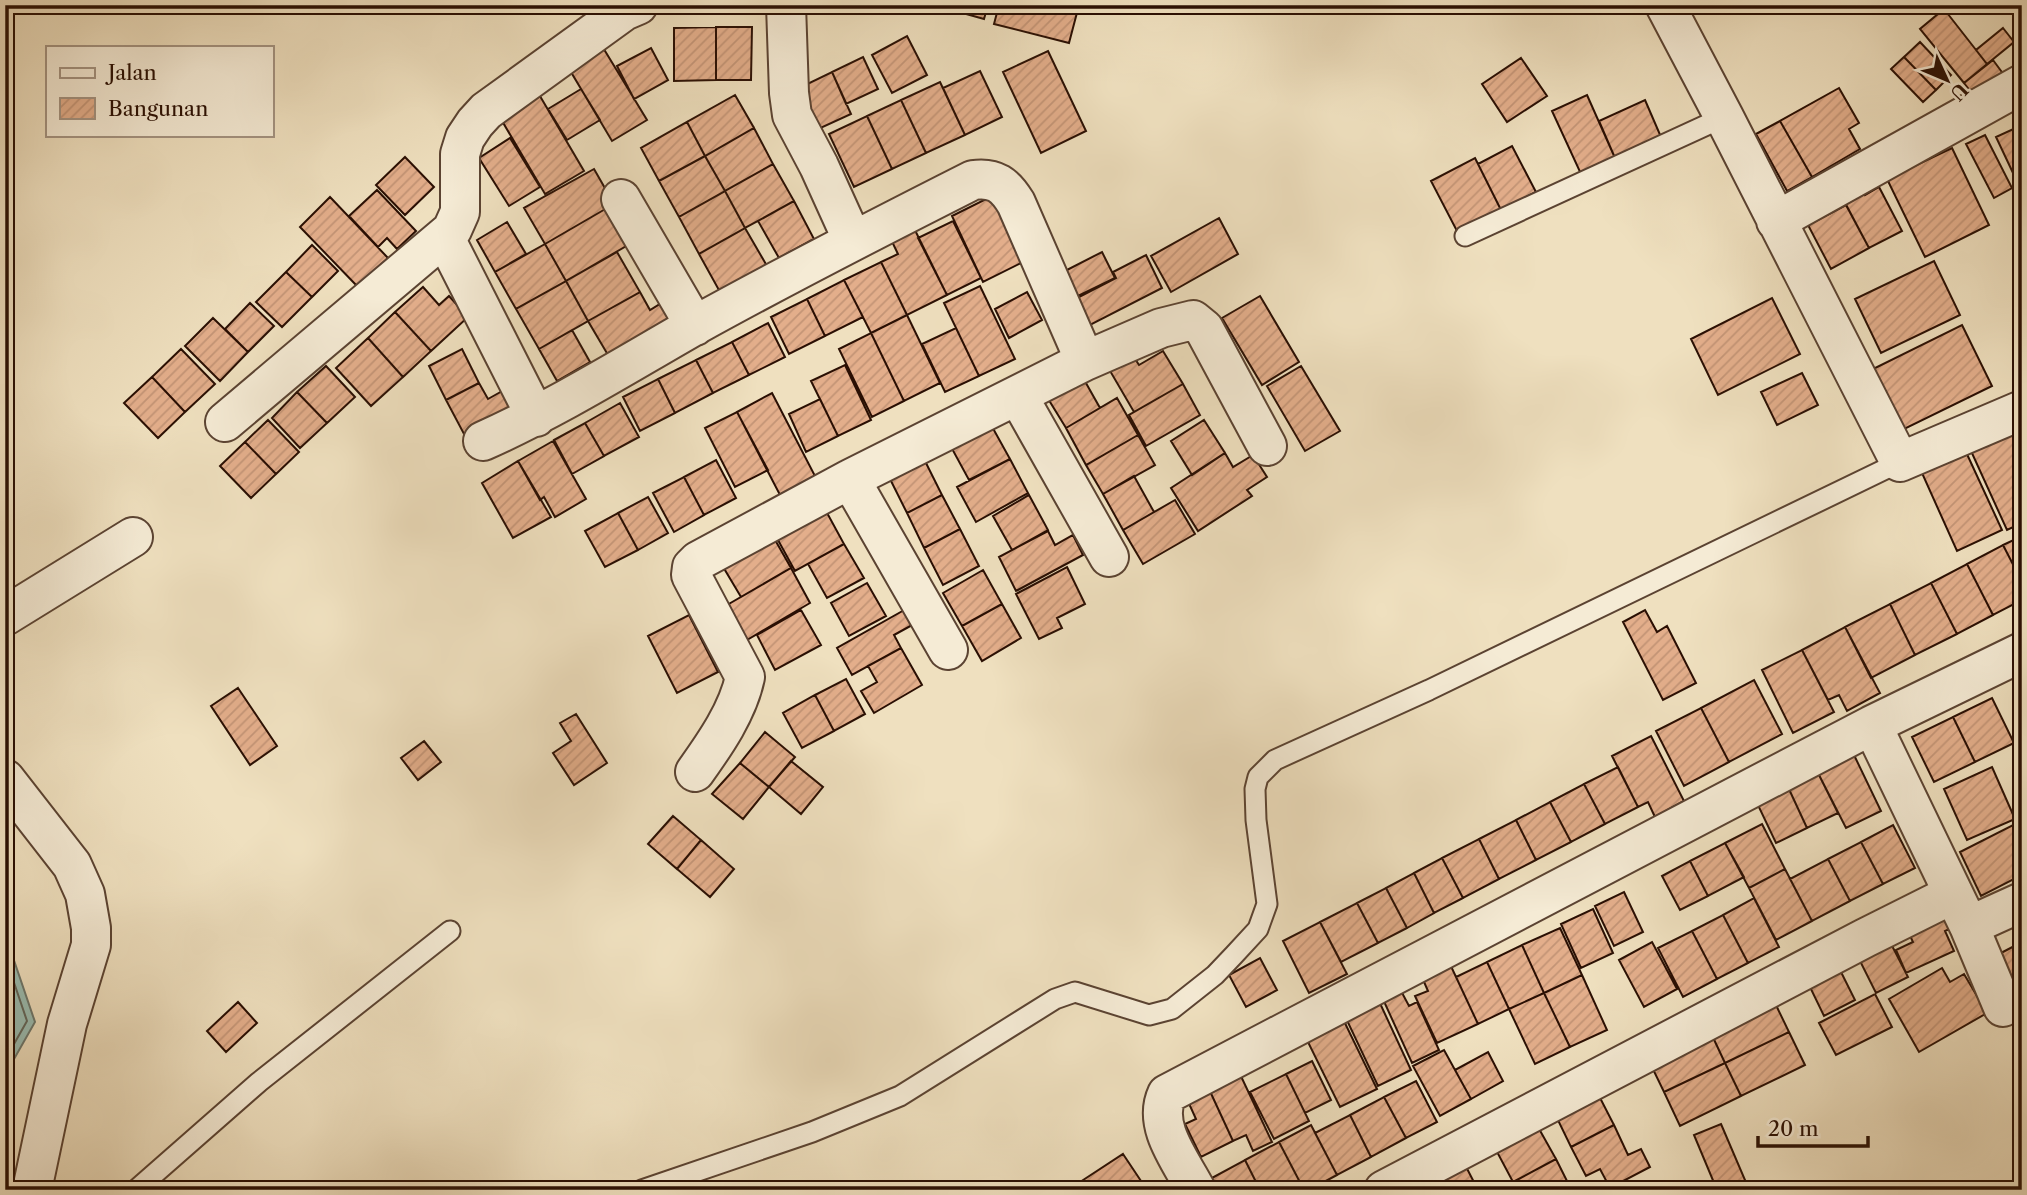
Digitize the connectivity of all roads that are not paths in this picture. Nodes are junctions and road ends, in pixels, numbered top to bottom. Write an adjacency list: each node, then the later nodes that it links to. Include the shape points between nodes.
1 (638, 5): 9 (street, via 475,123 460,154 460,218)
2 (786, 5): 10 (street, via 792,115)
3 (1665, 5): 5 (street)
4 (2022, 84): 7 (street)
5 (1724, 117): 7 (street); 8 (lane)
6 (621, 199): 11 (street)
7 (1776, 221): 19 (street)
8 (1465, 236)
9 (445, 238): 15 (street); 16 (street)
10 (853, 240): 11 (street); 12 (street, via 974,180 999,182 1022,213)
11 (695, 326): 15 (street)
12 (1085, 361): 13 (street); 18 (street, via 1161,328 1193,320 1204,329)
13 (1018, 396): 20 (street); 22 (street)
14 (2022, 410): 19 (street)
15 (536, 417): 17 (street)
16 (225, 422)
17 (483, 440)
18 (1267, 446)
19 (1900, 461): 35 (lane, via 1275,760 1258,777 1255,789 1267,904 1258,929 1215,975 1172,1009 1149,1015 1075,992 1055,999 900,1096 812,1132)
20 (849, 479): 24 (street); 27 (street, via 692,567 691,575 745,677 716,742)
21 (133, 537): 23 (street)
22 (1109, 556)
23 (5, 617)
24 (948, 650)
25 (2022, 652): 26 (street)
26 (1872, 725): 30 (street); 36 (street, via 1167,1094 1161,1106 1164,1127)
27 (695, 772)
28 (5, 779): 33 (street, via 72,864 88,911 91,945 67,1024)
29 (2022, 902): 30 (street)
30 (1961, 910): 32 (street); 37 (street, via 1865,937)
31 (450, 931): 34 (lane, via 259,1082)
32 (2003, 1007)
33 (32, 1190)
34 (136, 1190)
35 (642, 1190)
36 (1196, 1190)
37 (1384, 1190)

